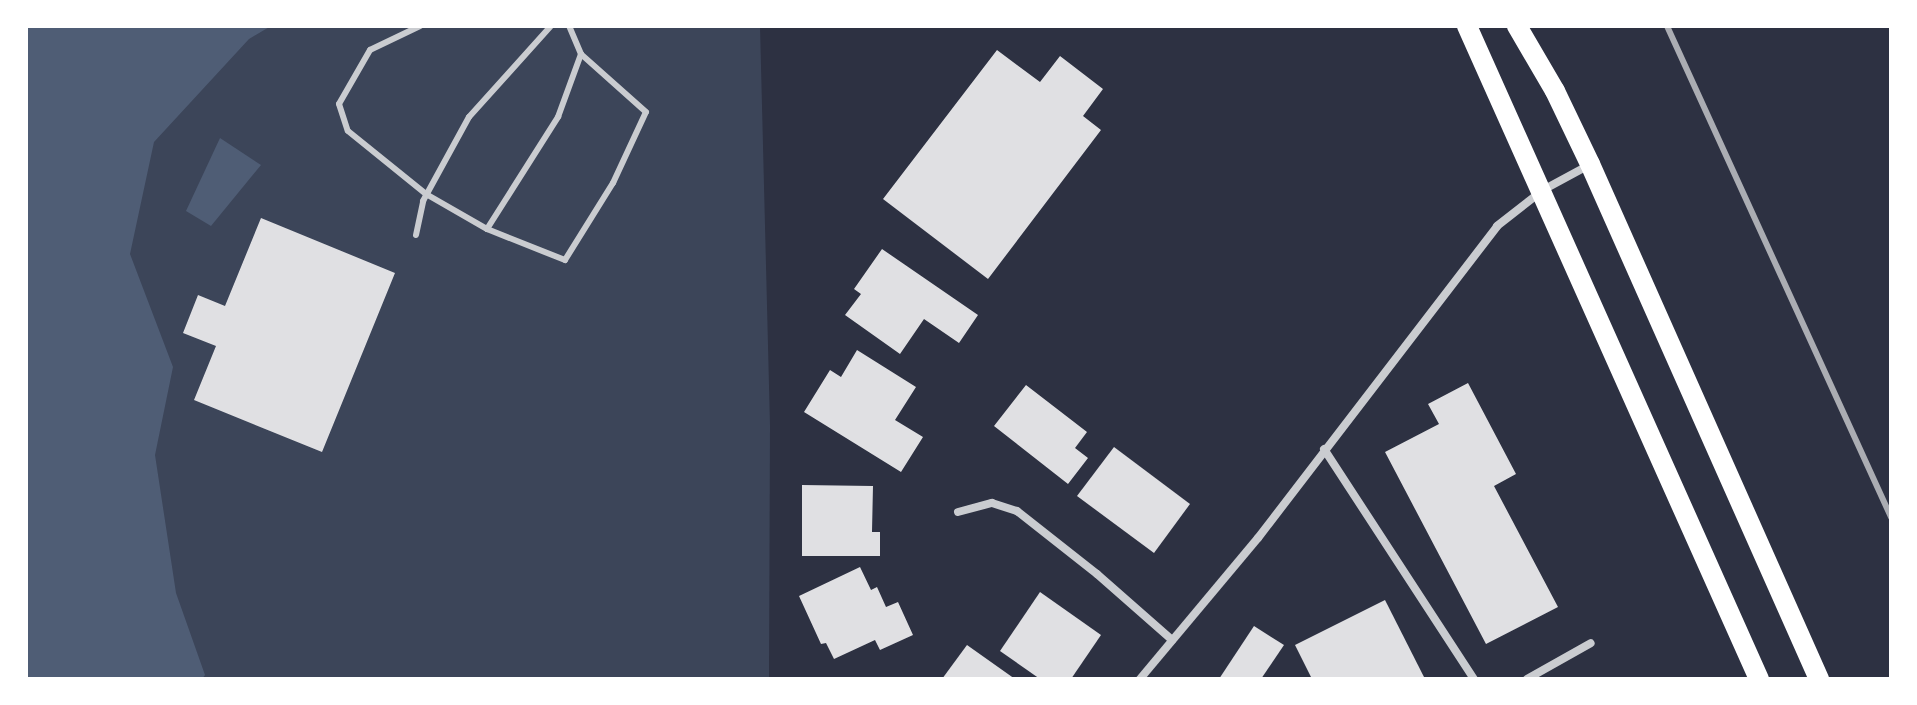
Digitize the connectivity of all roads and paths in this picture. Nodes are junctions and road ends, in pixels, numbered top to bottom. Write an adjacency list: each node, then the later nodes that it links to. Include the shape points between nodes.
1 (420, 26): 9 (lane, via 370,50 339,104 348,131)
2 (551, 26): 9 (lane, via 469,117)
3 (569, 26): 6 (lane)
4 (1467, 26): 8 (main road)
5 (1517, 26): 7 (main road)
6 (581, 54): 10 (lane, via 558,117); 10 (lane, via 646,112 613,183 565,260)
7 (1590, 164): 8 (street); 20 (main road)
8 (1543, 190): 12 (street, via 1497,226); 19 (main road)
9 (426, 194): 10 (lane); 11 (lane)
10 (487, 229)
11 (416, 235)
12 (1324, 449): 14 (street); 17 (street)
13 (958, 512): 14 (street, via 992,503 1017,511)
14 (1172, 640): 16 (street)
15 (1591, 643): 18 (street)
16 (1140, 679)
17 (1474, 679)
18 (1527, 679)
19 (1759, 679)
20 (1819, 679)

